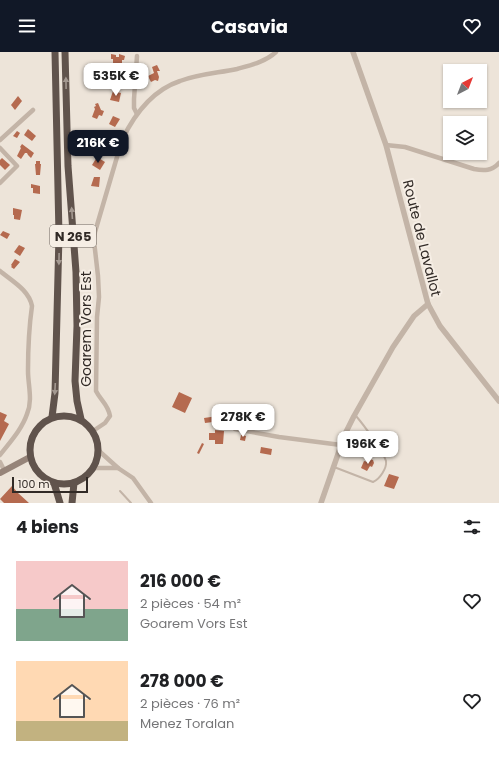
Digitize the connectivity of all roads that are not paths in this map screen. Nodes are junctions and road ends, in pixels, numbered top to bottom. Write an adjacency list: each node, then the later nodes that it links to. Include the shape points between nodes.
1 (55, 52): 17 (highway, N 265, one-way to 17, via 59,235 55,393)
2 (65, 52): 18 (highway, N 265, one-way to 2, via 75,381 76,272 68,166)
3 (276, 52): 7 (street, Goarem Vors Est, via 256,64 180,81 158,93)
4 (353, 52): 9 (street, Route de Lavallot)
5 (137, 56): 7 (street, via 134,108)
6 (33, 110): 8 (street)
7 (137, 114): 20 (street, Goarem Vors Est, via 122,140 94,232 99,297 96,391 100,400 108,407 110,416)
8 (0, 140)
9 (386, 145): 11 (street, via 405,147 482,171); 14 (street, Route de Lavallot)
10 (0, 148): 12 (street, via 17,166)
11 (499, 163)
12 (0, 183)
13 (0, 271): 23 (street, via 26,292 32,306 28,414)
14 (428, 304): 15 (street, via 440,326); 16 (street, Route de Lavallot, via 414,316 393,347)
15 (499, 401)
16 (355, 414): 21 (street, Route de Lavallot); 26 (lane, via 382,452 385,466 373,482)
17 (52, 417): 18 (highway, via 60,415); 24 (highway, via 43,422 31,437)
18 (80, 419): 20 (highway)
19 (235, 429): 21 (street)
20 (93, 431): 22 (highway)
21 (341, 445): 26 (street, Route de Lavallot)
22 (98, 450): 27 (highway); 28 (street)
23 (0, 455)
24 (30, 457): 29 (main road); 30 (highway, via 38,474)
25 (0, 462): 29 (street)
26 (333, 467): 37 (street, Route de Lavallot)
27 (93, 468): 28 (street); 31 (highway)
28 (118, 468): 36 (street, via 133,478)
29 (2, 471)
30 (54, 483): 31 (highway); 33 (highway)
31 (74, 483): 34 (highway)
32 (120, 491): 35 (lane)
33 (60, 503)
34 (72, 503)
35 (131, 503)
36 (152, 503)
37 (321, 503)

